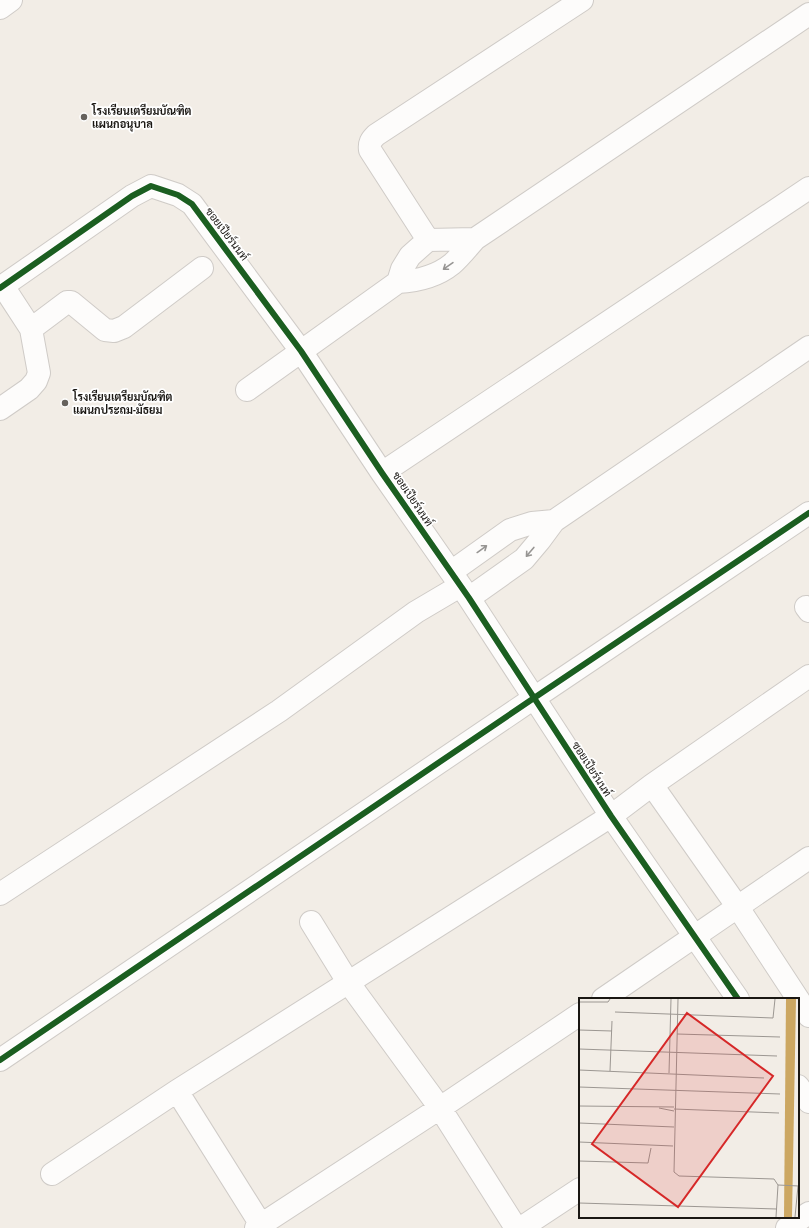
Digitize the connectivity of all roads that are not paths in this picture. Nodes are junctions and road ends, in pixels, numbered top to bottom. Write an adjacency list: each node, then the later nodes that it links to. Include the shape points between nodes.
1 (11, 0): 3 (street)
2 (582, 0): 7 (street, via 371,140 370,150)
3 (0, 8)
4 (809, 14): 6 (street)
5 (809, 188): 16 (street)
6 (475, 238): 7 (street); 9 (street, one-way to 9, via 452,264 428,278)
7 (428, 240): 9 (street, via 410,256)
8 (202, 268): 11 (street, via 124,327 114,331 105,330 71,302 67,302)
9 (398, 282): 13 (street)
10 (1, 287): 11 (street); 13 (street, ซอยเปียร์นนท์, via 132,196 151,186 178,195 192,204)
11 (31, 329): 15 (street, via 39,374 29,389)
12 (809, 347): 18 (street)
13 (302, 351): 14 (street); 16 (street, ซอยเปียร์นนท์)
14 (247, 390)
15 (0, 409)
16 (382, 473): 19 (street, ซอยเปียร์นนท์)
17 (809, 513): 21 (street)
18 (554, 520): 19 (street, one-way to 19, via 524,559); 19 (street, one-way to 18, via 510,530)
19 (460, 585): 21 (street, ซอยเปียร์นนท์); 25 (street, via 416,612 279,711)
20 (809, 676): 22 (street)
21 (534, 698): 23 (street, ซอยเปียร์นนท์); 36 (street)
22 (652, 785): 23 (street); 26 (street)
23 (611, 816): 28 (street, ซอยเปียร์นนท์); 29 (street)
24 (809, 858): 26 (street)
25 (0, 894)
26 (737, 906): 28 (street); 32 (street)
27 (311, 922): 29 (street)
28 (695, 937): 30 (street); 31 (street, ซอยเปียร์นนท์)
29 (348, 982): 38 (street); 40 (street)
30 (604, 998)
31 (737, 998)
32 (797, 998)
33 (799, 1001): 35 (street)
34 (579, 1015): 40 (street)
35 (809, 1016)
36 (0, 1060)
37 (799, 1087): 39 (street)
38 (177, 1091): 41 (street); 44 (street)
39 (809, 1102)
40 (440, 1108): 44 (street); 45 (street)
41 (52, 1174)
42 (579, 1190): 46 (street)
43 (809, 1212): 47 (street)
44 (260, 1227)
45 (516, 1228)
46 (521, 1228)
47 (787, 1228)

